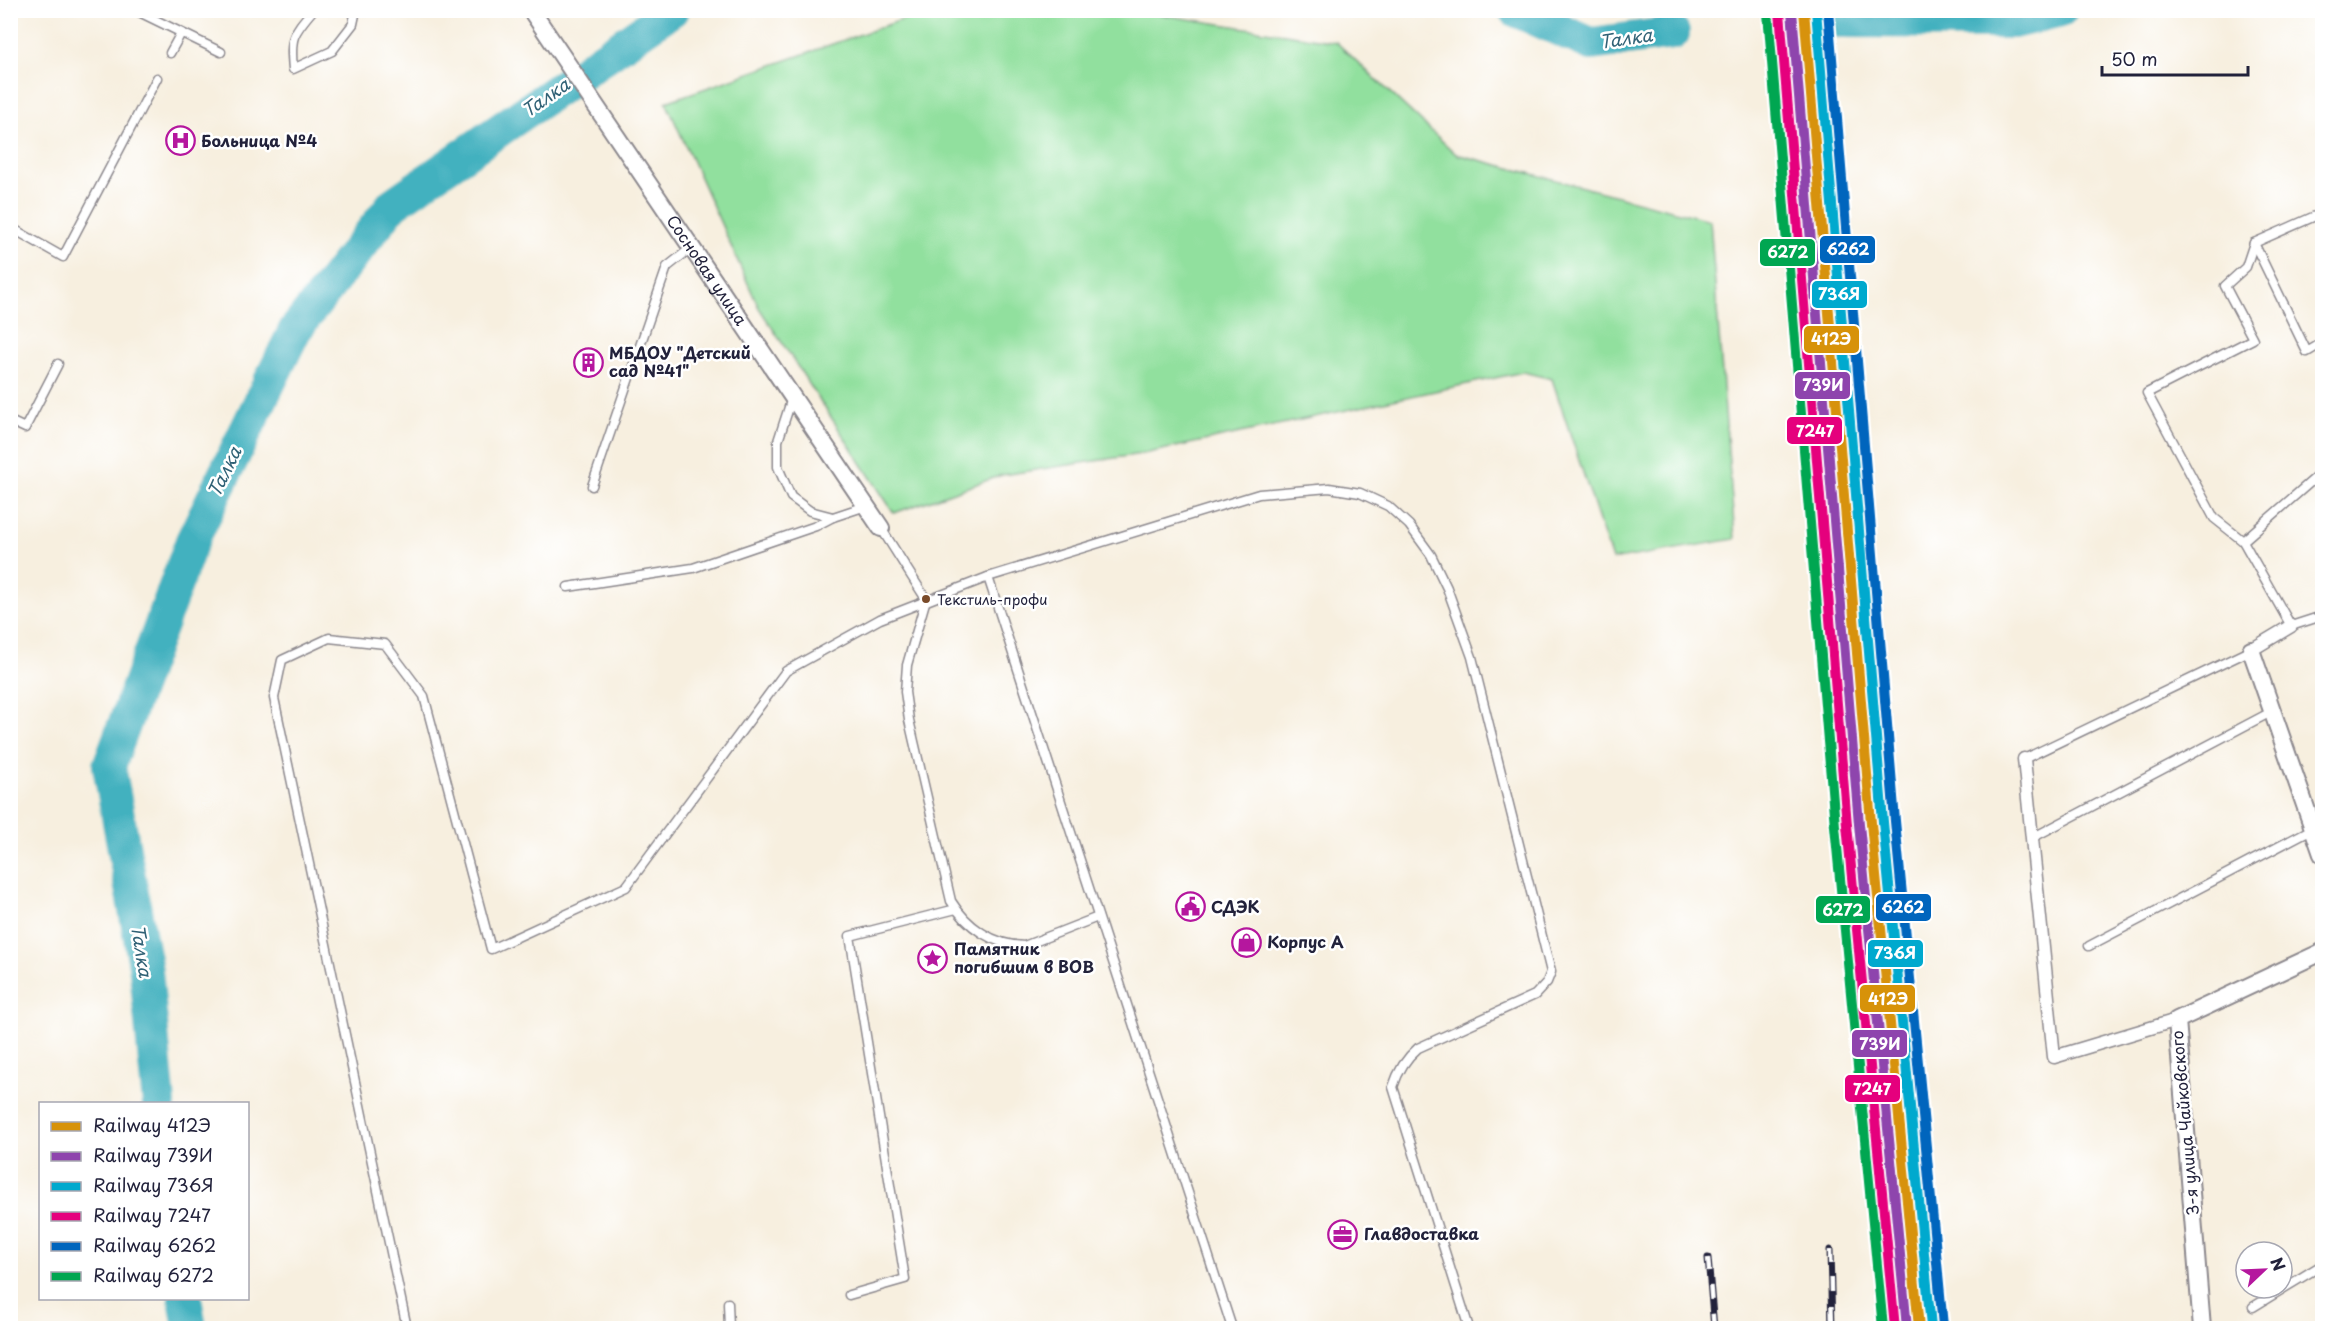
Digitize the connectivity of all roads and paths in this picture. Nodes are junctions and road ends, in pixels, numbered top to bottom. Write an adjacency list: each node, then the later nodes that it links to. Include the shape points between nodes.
1 (135, 10): 5 (lane)
2 (313, 10): 3 (lane, via 293,35 293,69 332,51 353,24)
3 (356, 10)
4 (531, 10): 12 (street, Сосновая улица)
5 (181, 33): 6 (lane); 7 (lane)
6 (221, 52)
7 (170, 53)
8 (157, 78): 10 (lane, via 63,257)
9 (2322, 213): 11 (lane)
10 (10, 228)
11 (2254, 243): 13 (lane, via 2307,352); 22 (lane, via 2246,267 2225,286 2253,339 2147,393 2214,518)
12 (691, 248): 15 (street, Сосновая улица); 18 (lane, via 667,267)
13 (2322, 343)
14 (58, 364): 16 (lane, via 25,428)
15 (792, 397): 19 (street, Сосновая улица); 20 (lane, via 778,441 778,467 791,497 810,511)
16 (10, 421)
17 (2322, 472): 22 (lane)
18 (592, 486)
19 (866, 506): 20 (lane); 21 (street, Сосновая улица)
20 (833, 517): 24 (lane, via 693,568)
21 (881, 528): 25 (lane)
22 (2243, 541): 27 (lane)
23 (988, 577): 25 (lane); 35 (lane); 46 (lane, via 1259,494 1329,488 1360,493 1388,506 1409,525 1431,555 1472,657 1551,972 1535,995 1418,1048 1408,1056 1393,1087)
24 (568, 587)
25 (926, 599): 34 (lane, via 907,665 905,692 948,890); 43 (lane, via 880,619 786,671 626,888 491,949 424,696 385,644 329,638 282,660 274,698)
26 (2322, 616): 27 (lane)
27 (2291, 626): 28 (street)
28 (2251, 650): 29 (street); 30 (lane)
29 (2274, 710): 31 (street); 32 (lane)
30 (2024, 759): 32 (street, 3-я улица Чайковского)
31 (2314, 828): 33 (street); 36 (lane)
32 (2032, 838): 38 (street, 3-я улица Чайковского, via 2054,1057)
33 (2322, 854)
34 (956, 909): 35 (lane, via 984,934 1024,946); 40 (lane, via 850,936 905,1279)
35 (1098, 917): 45 (lane)
36 (2089, 946)
37 (2322, 952): 38 (street)
38 (2176, 1020): 47 (street, 3-я улица Чайковского)
39 (2322, 1264): 42 (lane)
40 (849, 1295)
41 (728, 1303): 44 (lane)
42 (2253, 1307)
43 (407, 1329)
44 (729, 1329)
45 (1232, 1329)
46 (1469, 1329)
47 (2202, 1329)

